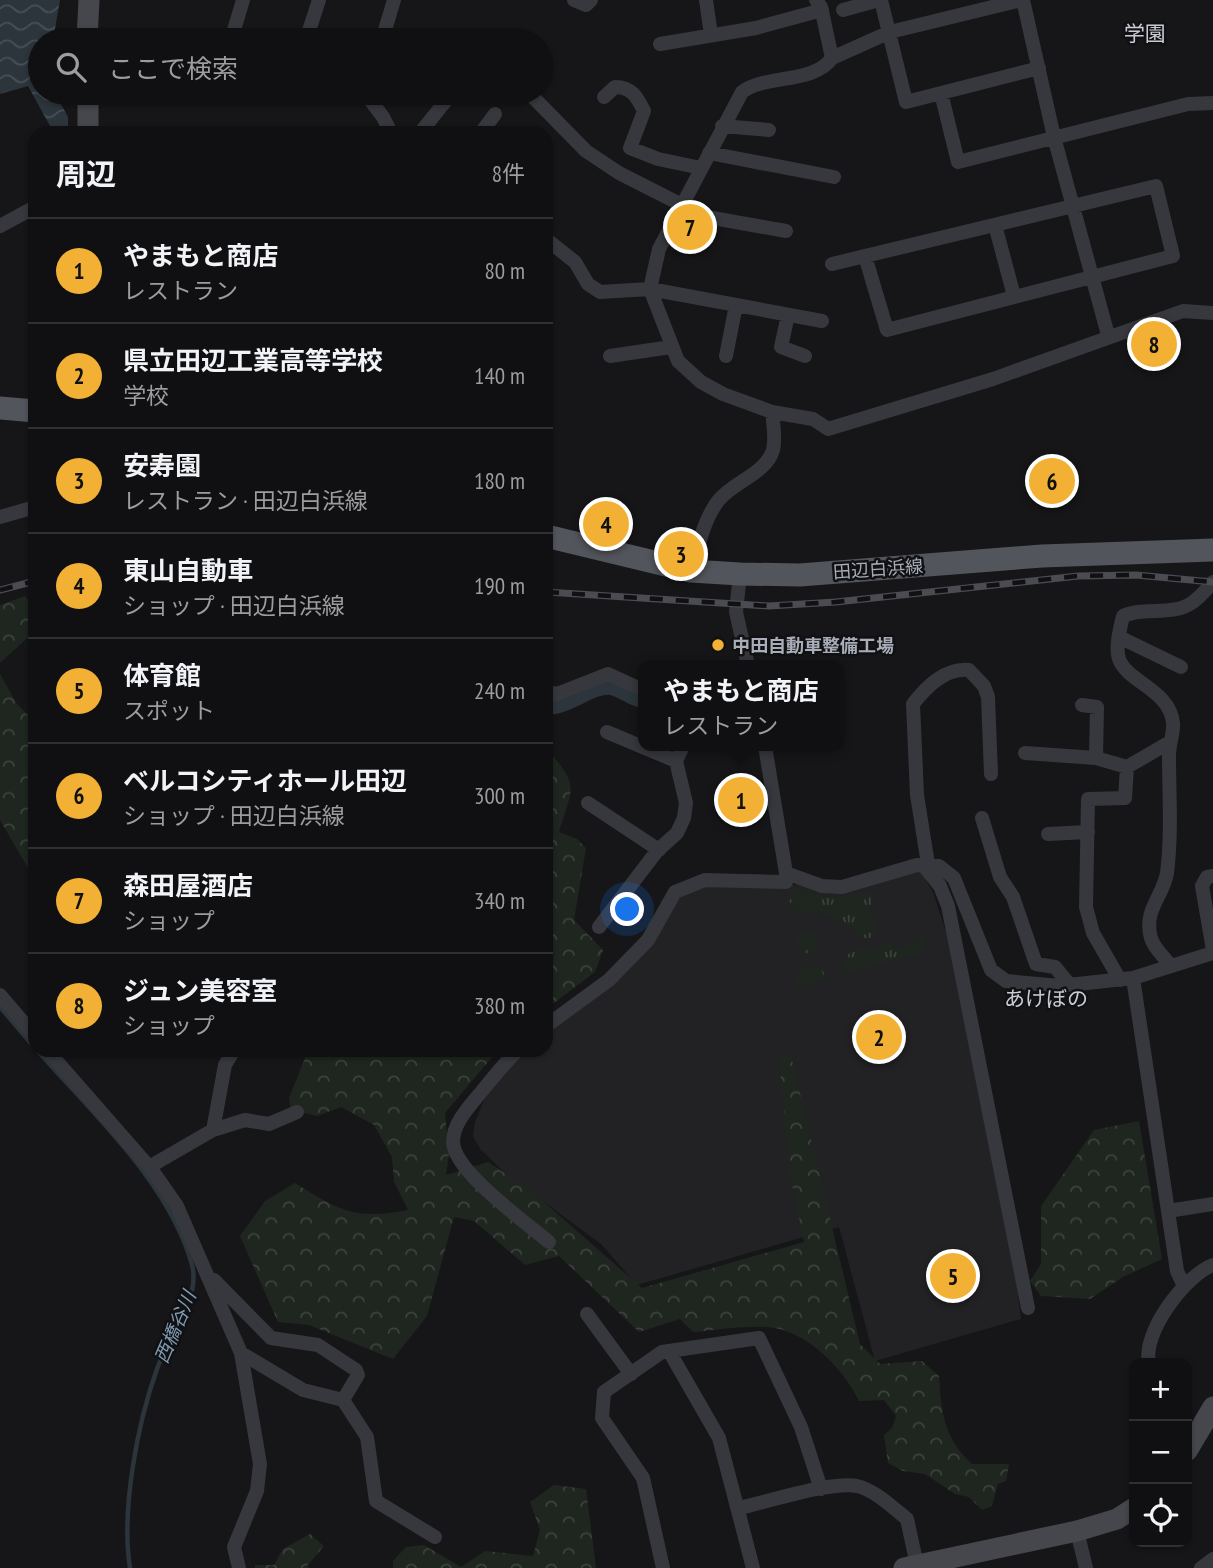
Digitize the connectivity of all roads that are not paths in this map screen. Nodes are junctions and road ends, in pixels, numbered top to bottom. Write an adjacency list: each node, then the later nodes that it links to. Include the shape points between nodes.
1 (89, 0): 12 (street)
2 (243, 0): 13 (street)
3 (319, 0): 14 (street)
4 (394, 0): 15 (street)
5 (574, 0): 6 (street, via 586,5)
6 (591, 0)
7 (706, 0): 17 (street)
8 (880, 0): 11 (street); 16 (street)
9 (1022, 0): 16 (street); 20 (street)
10 (819, 5): 17 (street, via 755,28); 19 (street)
11 (843, 10)
12 (88, 28)
13 (235, 28)
14 (310, 28)
15 (386, 28)
16 (890, 32): 19 (street); 21 (street, via 906,102)
17 (711, 35): 18 (street)
18 (660, 44)
19 (832, 58): 33 (street, via 826,65 776,82 752,85 742,92)
20 (1039, 68): 21 (street); 35 (street)
21 (941, 93): 35 (street, via 958,162)
22 (604, 97): 37 (street, via 615,87 636,94 644,111 630,148)
23 (1213, 103): 35 (street, via 1188,104)
24 (88, 105): 29 (street)
25 (374, 105): 30 (street)
26 (442, 105): 31 (street)
27 (541, 105): 40 (street, via 586,151)
28 (495, 114): 32 (street)
29 (88, 126)
30 (388, 126)
31 (426, 126)
32 (486, 126)
33 (722, 126): 34 (street); 36 (street)
34 (769, 130)
35 (1054, 137): 39 (street)
36 (709, 153): 37 (street); 38 (street)
37 (701, 168): 40 (street)
38 (834, 177)
39 (1073, 206): 42 (street); 48 (street); 48 (street, via 1156,186 1162,209 1173,256)
40 (681, 208): 44 (street); 49 (street, via 659,249)
41 (28, 211): 43 (street)
42 (995, 225): 46 (street); 50 (street)
43 (0, 226)
44 (786, 231)
45 (553, 245): 49 (street, via 600,292)
46 (864, 256): 47 (street); 50 (street, via 887,330)
47 (832, 264)
48 (1091, 276): 50 (street); 55 (street)
49 (650, 289): 51 (street); 56 (street)
50 (1014, 296)
51 (736, 305): 53 (street); 58 (street)
52 (1213, 313): 55 (street, via 1183,311)
53 (788, 315): 54 (street); 59 (street, via 781,347)
54 (822, 321)
55 (1108, 335): 62 (street, via 1088,347 993,379 828,429 813,419)
56 (671, 347): 57 (street); 62 (street, via 677,361 701,383)
57 (610, 356)
58 (726, 356)
59 (805, 356)
60 (0, 408): 61 (main road)
61 (28, 410)
62 (772, 411): 67 (street, via 773,450 762,467 728,489 717,502 706,521)
63 (28, 509): 64 (street)
64 (0, 517)
65 (553, 538): 67 (main road, 田辺白浜線)
66 (1213, 550): 68 (main road, 田辺白浜線, via 1042,556 800,575)
67 (691, 571): 68 (main road, 田辺白浜線)
68 (740, 574): 71 (street, via 736,612)
69 (1213, 582): 70 (street, via 1192,603 1177,609 1133,611 1123,616)
70 (1119, 637): 72 (street); 77 (street, via 1118,657 1123,667 1153,688 1173,722)
71 (747, 660)
72 (1181, 667)
73 (638, 688): 74 (street, via 608,674)
74 (553, 693)
75 (1082, 705): 83 (street, via 1097,707)
76 (607, 732): 78 (street)
77 (1170, 742): 85 (street); 97 (street, via 1171,835 1166,877 1151,906 1150,928 1151,940)
78 (638, 745)
79 (652, 751): 84 (street)
80 (681, 751): 84 (street)
81 (766, 751): 92 (street, via 786,873 822,886 842,887)
82 (1025, 753): 83 (street)
83 (1096, 758): 85 (street)
84 (676, 761): 91 (street, via 686,803 684,818 677,833)
85 (1127, 768): 89 (street, via 1125,798 1088,799)
86 (991, 774): 92 (street, via 984,686 969,670 951,672 913,704)
87 (588, 803): 91 (street)
88 (982, 818): 99 (street, via 1000,877 1013,897 1036,964 1055,967)
89 (1088, 832): 90 (street); 98 (street, via 1089,919)
90 (1048, 834)
91 (659, 850): 95 (street)
92 (925, 865): 99 (street, via 939,866 954,878 990,970 1006,981); 115 (street, via 948,906)
93 (1213, 876): 96 (street, via 1202,886)
94 (786, 882): 101 (street, via 705,880 675,892 648,940 609,980)
95 (599, 928)
96 (1213, 951): 97 (street)
97 (1170, 965): 98 (street)
98 (1126, 979): 99 (street); 110 (street)
99 (1069, 984)
100 (0, 995): 102 (street)
101 (553, 1021)
102 (28, 1028)
103 (53, 1057): 108 (street)
104 (230, 1057): 107 (street)
105 (512, 1057): 111 (street, via 466,1110 453,1143 459,1159 478,1181)
106 (297, 1112): 107 (street, via 269,1124 245,1120)
107 (213, 1130): 108 (street)
108 (149, 1167): 113 (street, via 177,1206)
109 (1213, 1204): 110 (street)
110 (1168, 1211): 114 (street)
111 (550, 1242)
112 (1213, 1265): 114 (street)
113 (210, 1276): 118 (street); 121 (street, via 271,1338 318,1345 356,1370 358,1375)
114 (1183, 1284): 119 (street, via 1152,1335)
115 (1028, 1308)
116 (587, 1314): 120 (street)
117 (669, 1351): 120 (street); 124 (street, via 759,1338 801,1427); 125 (street, via 719,1438)
118 (241, 1353): 121 (street, via 303,1390); 131 (street, via 260,1464 257,1491 234,1546)
119 (1150, 1358)
120 (631, 1374): 132 (street, via 604,1392 603,1418 643,1478)
121 (343, 1400): 128 (street, via 367,1437 376,1501)
122 (1213, 1407): 123 (street)
123 (1194, 1425)
124 (821, 1489): 125 (street); 130 (street, via 857,1486 907,1519)
125 (739, 1508): 133 (street)
126 (1129, 1511): 127 (street)
127 (1077, 1531): 130 (street); 134 (street)
128 (435, 1537)
129 (1213, 1559): 135 (street)
130 (911, 1567)
131 (239, 1568)
132 (663, 1568)
133 (753, 1568)
134 (1086, 1568)
135 (1200, 1568)

